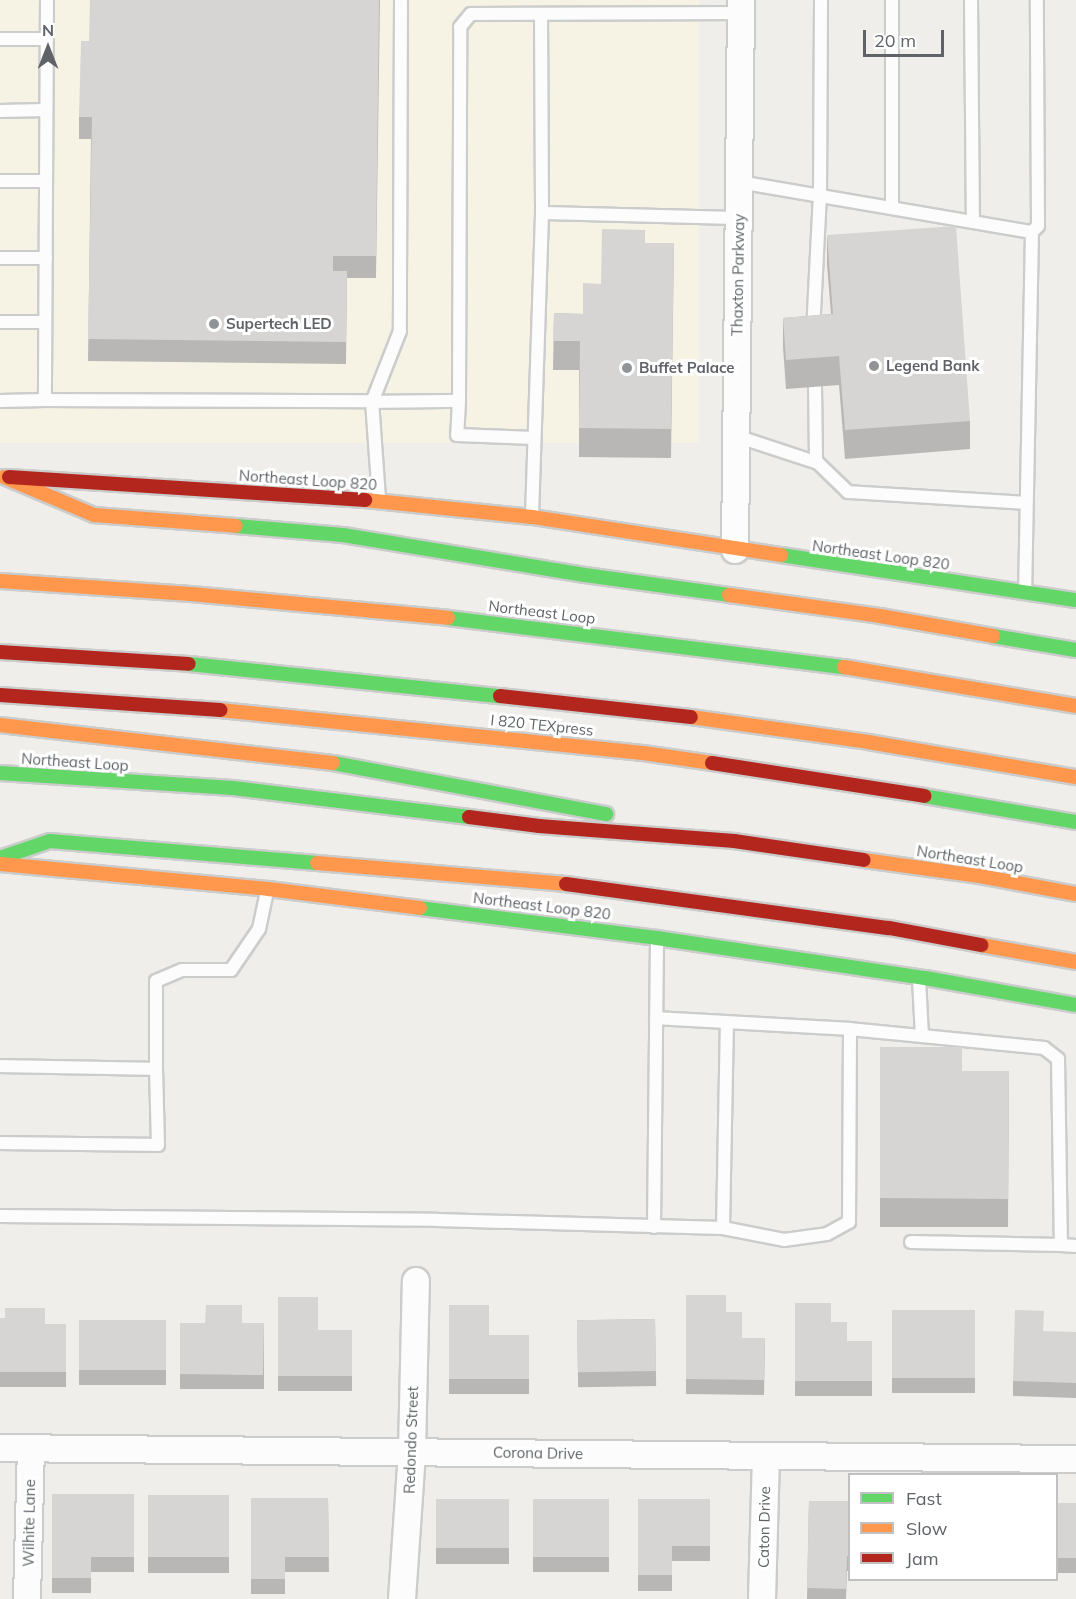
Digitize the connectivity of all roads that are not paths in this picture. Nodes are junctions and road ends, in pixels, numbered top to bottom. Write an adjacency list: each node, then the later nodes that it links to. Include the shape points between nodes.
1 (47, 0): 10 (lane)
2 (401, 0): 31 (lane, via 400,331)
3 (821, 0): 16 (lane)
4 (892, 0): 17 (lane)
5 (971, 0): 20 (lane)
6 (1037, 0): 21 (lane, via 1038,226)
7 (740, 6): 8 (lane); 15 (street, Thaxton Parkway)
8 (541, 14): 18 (lane); 30 (lane, via 471,14 460,27)
9 (0, 39): 10 (lane)
10 (47, 39): 11 (lane)
11 (46, 110): 12 (lane); 14 (lane)
12 (0, 111)
13 (0, 181): 14 (lane)
14 (46, 181): 23 (lane)
15 (739, 182): 16 (lane); 19 (street, Thaxton Parkway)
16 (820, 196): 17 (lane); 26 (lane)
17 (892, 208): 20 (lane)
18 (542, 213): 19 (lane); 33 (lane)
19 (739, 218): 32 (street, Thaxton Parkway)
20 (973, 222): 21 (lane)
21 (1032, 232): 37 (lane)
22 (0, 258): 23 (lane)
23 (46, 258): 25 (lane)
24 (0, 322): 25 (lane)
25 (45, 322): 28 (lane)
26 (813, 344)
27 (814, 387): 34 (lane)
28 (45, 400): 29 (lane); 31 (lane)
29 (0, 401)
30 (459, 401): 31 (lane); 33 (lane, via 457,435)
31 (372, 402): 36 (lane)
32 (736, 436): 34 (lane); 39 (street, Thaxton Parkway)
33 (534, 438): 38 (lane)
34 (816, 462): 37 (lane, via 848,492)
35 (2, 477): 36 (main road, Northeast Loop 820); 43 (main road, via 94,515 343,535 585,575 880,616)
36 (380, 501): 38 (main road, Northeast Loop 820)
37 (1026, 503): 41 (lane)
38 (532, 517): 39 (main road, Northeast Loop 820)
39 (735, 550): 41 (main road, Northeast Loop 820)
40 (0, 581): 46 (main road, Northeast Loop, via 203,595 614,637 876,671)
41 (1025, 593): 42 (main road, Northeast Loop 820)
42 (1076, 600)
43 (1076, 650)
44 (0, 651): 49 (main road, I 820 TEXpress, via 188,664 630,709 868,742)
45 (0, 695): 50 (main road, I 820 TEXpress, via 185,706 643,753)
46 (1076, 706)
47 (0, 725): 51 (main road, via 335,763)
48 (0, 774): 51 (main road, Northeast Loop, via 233,788 539,826)
49 (1076, 777)
50 (1076, 822)
51 (734, 841): 55 (main road, Northeast Loop, via 980,876)
52 (0, 858): 57 (main road, via 50,841 542,881 889,928)
53 (0, 864): 54 (main road, Northeast Loop 820)
54 (268, 889): 56 (main road, Northeast Loop 820); 65 (lane, via 259,929 231,970 182,970 156,981)
55 (1076, 894)
56 (657, 938): 58 (main road, Northeast Loop 820); 60 (lane)
57 (1076, 962)
58 (919, 978): 59 (main road, Northeast Loop 820); 63 (lane)
59 (1076, 1005)
60 (656, 1018): 61 (lane); 68 (lane)
61 (727, 1023): 62 (lane); 69 (lane)
62 (850, 1029): 63 (lane); 69 (lane, via 849,1222 827,1234 784,1240)
63 (922, 1036): 71 (lane, via 1044,1048 1058,1059)
64 (0, 1066): 65 (lane)
65 (156, 1069): 66 (lane, via 158,1144)
66 (0, 1143)
67 (0, 1216): 68 (lane, via 437,1220)
68 (654, 1227): 69 (lane)
69 (723, 1228)
70 (911, 1242): 71 (lane)
71 (1061, 1245): 72 (lane)
72 (1076, 1246)
73 (416, 1281): 76 (street, Redondo Street)
74 (0, 1448): 75 (street, Corona Drive)
75 (31, 1448): 76 (street, Corona Drive); 79 (street, Wilhite Lane)
76 (412, 1452): 77 (street, Corona Drive); 80 (street, Redondo Street)
77 (765, 1456): 78 (street, Corona Drive); 81 (street, Caton Drive)
78 (1076, 1459)
79 (27, 1599)
80 (402, 1599)
81 (762, 1599)

